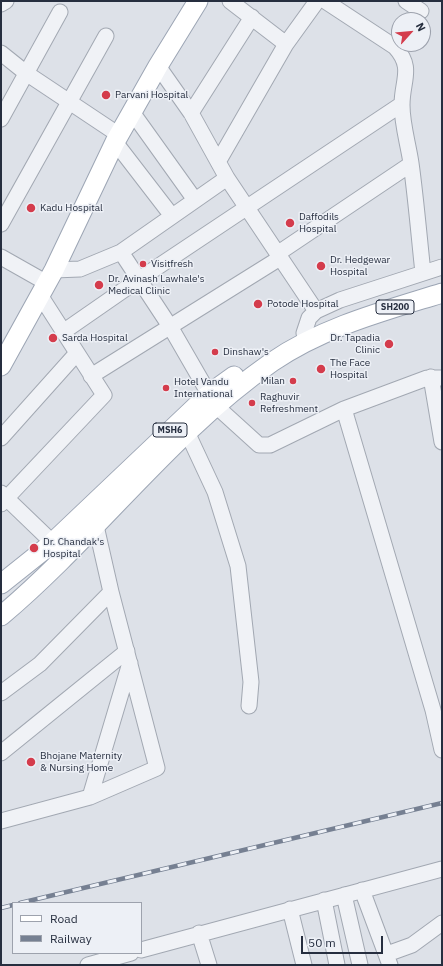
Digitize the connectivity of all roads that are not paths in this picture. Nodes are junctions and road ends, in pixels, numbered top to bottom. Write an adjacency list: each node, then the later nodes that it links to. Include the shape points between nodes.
1 (6, 1): 7 (street)
2 (198, 1): 14 (main road)
3 (230, 1): 10 (street)
4 (317, 1): 12 (street)
5 (326, 1): 17 (street, via 395,47 403,56 406,66)
6 (406, 1): 8 (street)
7 (1, 4)
8 (421, 11)
9 (60, 12): 15 (street)
10 (252, 17): 12 (street); 19 (street)
11 (106, 36): 16 (street)
12 (286, 44): 22 (street)
13 (1, 53): 15 (street)
14 (158, 66): 18 (main road); 19 (street)
15 (26, 73): 16 (street); 20 (street)
16 (69, 101): 21 (street); 28 (street)
17 (402, 104): 23 (street); 26 (street)
18 (132, 112): 21 (main road); 25 (street)
19 (191, 113): 22 (street)
20 (1, 119)
21 (117, 139): 27 (street); 36 (main road)
22 (218, 162): 24 (street)
23 (411, 164): 30 (street); 33 (street)
24 (227, 178): 25 (street); 26 (street)
25 (195, 200): 27 (street)
26 (247, 208): 30 (street); 34 (street)
27 (172, 216): 29 (street)
28 (1, 224)
29 (121, 252): 34 (street); 36 (street)
30 (278, 256): 39 (street); 41 (street)
31 (1, 257): 36 (street)
32 (442, 267): 33 (street)
33 (423, 273): 39 (street, via 340,300)
34 (138, 280): 41 (street); 42 (street)
35 (442, 282): 40 (main road, MSH6)
36 (47, 283): 42 (street); 45 (main road)
37 (442, 293): 40 (main road, SH200)
38 (442, 301): 43 (street, via 318,343)
39 (316, 311): 43 (street, via 309,318)
40 (347, 318): 43 (main road, MSH6)
41 (171, 328): 46 (street); 48 (street)
42 (63, 332): 44 (street)
43 (305, 338): 48 (main road, MSH6, via 273,362)
44 (77, 353): 46 (street); 51 (street)
45 (1, 366)
46 (91, 376): 53 (street, via 104,395)
47 (436, 377): 49 (street); 52 (street)
48 (212, 400): 49 (street, via 259,445 265,446); 50 (main road, MSH6); 55 (main road, MSH6)
49 (344, 409): 63 (street)
50 (187, 432): 54 (main road, MSH6); 62 (street, via 215,492 238,566 251,682)
51 (1, 438)
52 (442, 442)
53 (3, 498): 55 (street)
54 (96, 526): 55 (main road, MSH6); 57 (street)
55 (54, 551): 56 (main road, MSH6); 58 (main road, MSH6); 59 (main road, MSH6, via 31,590)
56 (1, 584)
57 (111, 592): 60 (street); 61 (street, via 40,664)
58 (1, 599)
59 (1, 616)
60 (129, 657): 65 (street); 66 (street); 66 (street, via 157,768)
61 (1, 694)
62 (249, 706)
63 (437, 708): 64 (street)
64 (442, 750)
65 (1, 753)
66 (90, 797): 67 (street)
67 (1, 821)
68 (442, 869): 69 (street)
69 (362, 890): 70 (street); 77 (street)
70 (344, 895): 71 (street); 82 (street)
71 (324, 900): 72 (street); 81 (street)
72 (290, 909): 74 (street); 80 (street)
73 (442, 923): 77 (street)
74 (199, 934): 75 (street); 79 (street)
75 (142, 950)
76 (126, 954): 78 (street)
77 (388, 960)
78 (88, 965)
79 (209, 965)
80 (304, 965)
81 (337, 965)
82 (360, 965)

